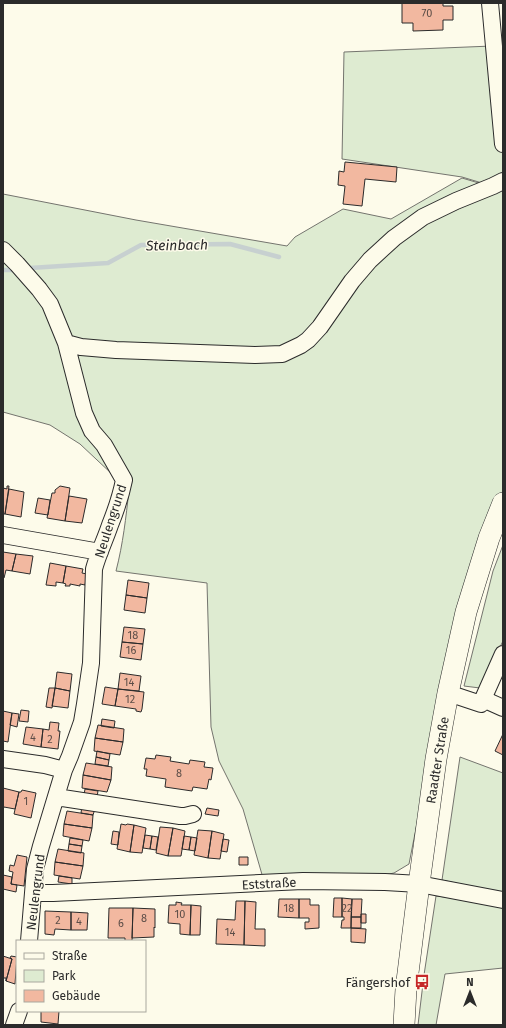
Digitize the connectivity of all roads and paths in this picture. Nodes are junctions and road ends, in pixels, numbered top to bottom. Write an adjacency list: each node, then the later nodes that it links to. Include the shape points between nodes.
1 (495, 11): 2 (street)
2 (503, 144)
3 (503, 181): 5 (street, via 423,217 394,238 361,270 308,340 282,354 116,350)
4 (3, 250): 5 (street, Neulengrund, via 50,304)
5 (66, 343): 8 (street, Neulengrund, via 84,413 92,431 104,445 124,480)
6 (503, 503): 10 (main road, Raadter Straße, via 489,538 466,612)
7 (3, 535): 8 (street)
8 (100, 552): 14 (street, Neulengrund, via 94,569 89,683 82,722)
9 (503, 654): 11 (street)
10 (448, 693): 11 (street, via 481,704); 17 (main road, Raadter Straße)
11 (483, 699): 12 (street)
12 (503, 708)
13 (3, 759): 14 (street)
14 (64, 770): 15 (street, Neulengrund)
15 (56, 797): 16 (street, via 180,816); 18 (street, Neulengrund, via 35,869)
16 (193, 814)
17 (419, 884): 18 (street, Eststraße, via 303,881 61,893); 19 (street, Eststraße); 25 (main road, Raadter Straße)
18 (33, 892): 20 (street, Neulengrund)
19 (503, 900)
20 (29, 940)
21 (19, 1012): 24 (street)
22 (3, 1022): 23 (street)
23 (10, 1025)
24 (14, 1025)
25 (404, 1025)

